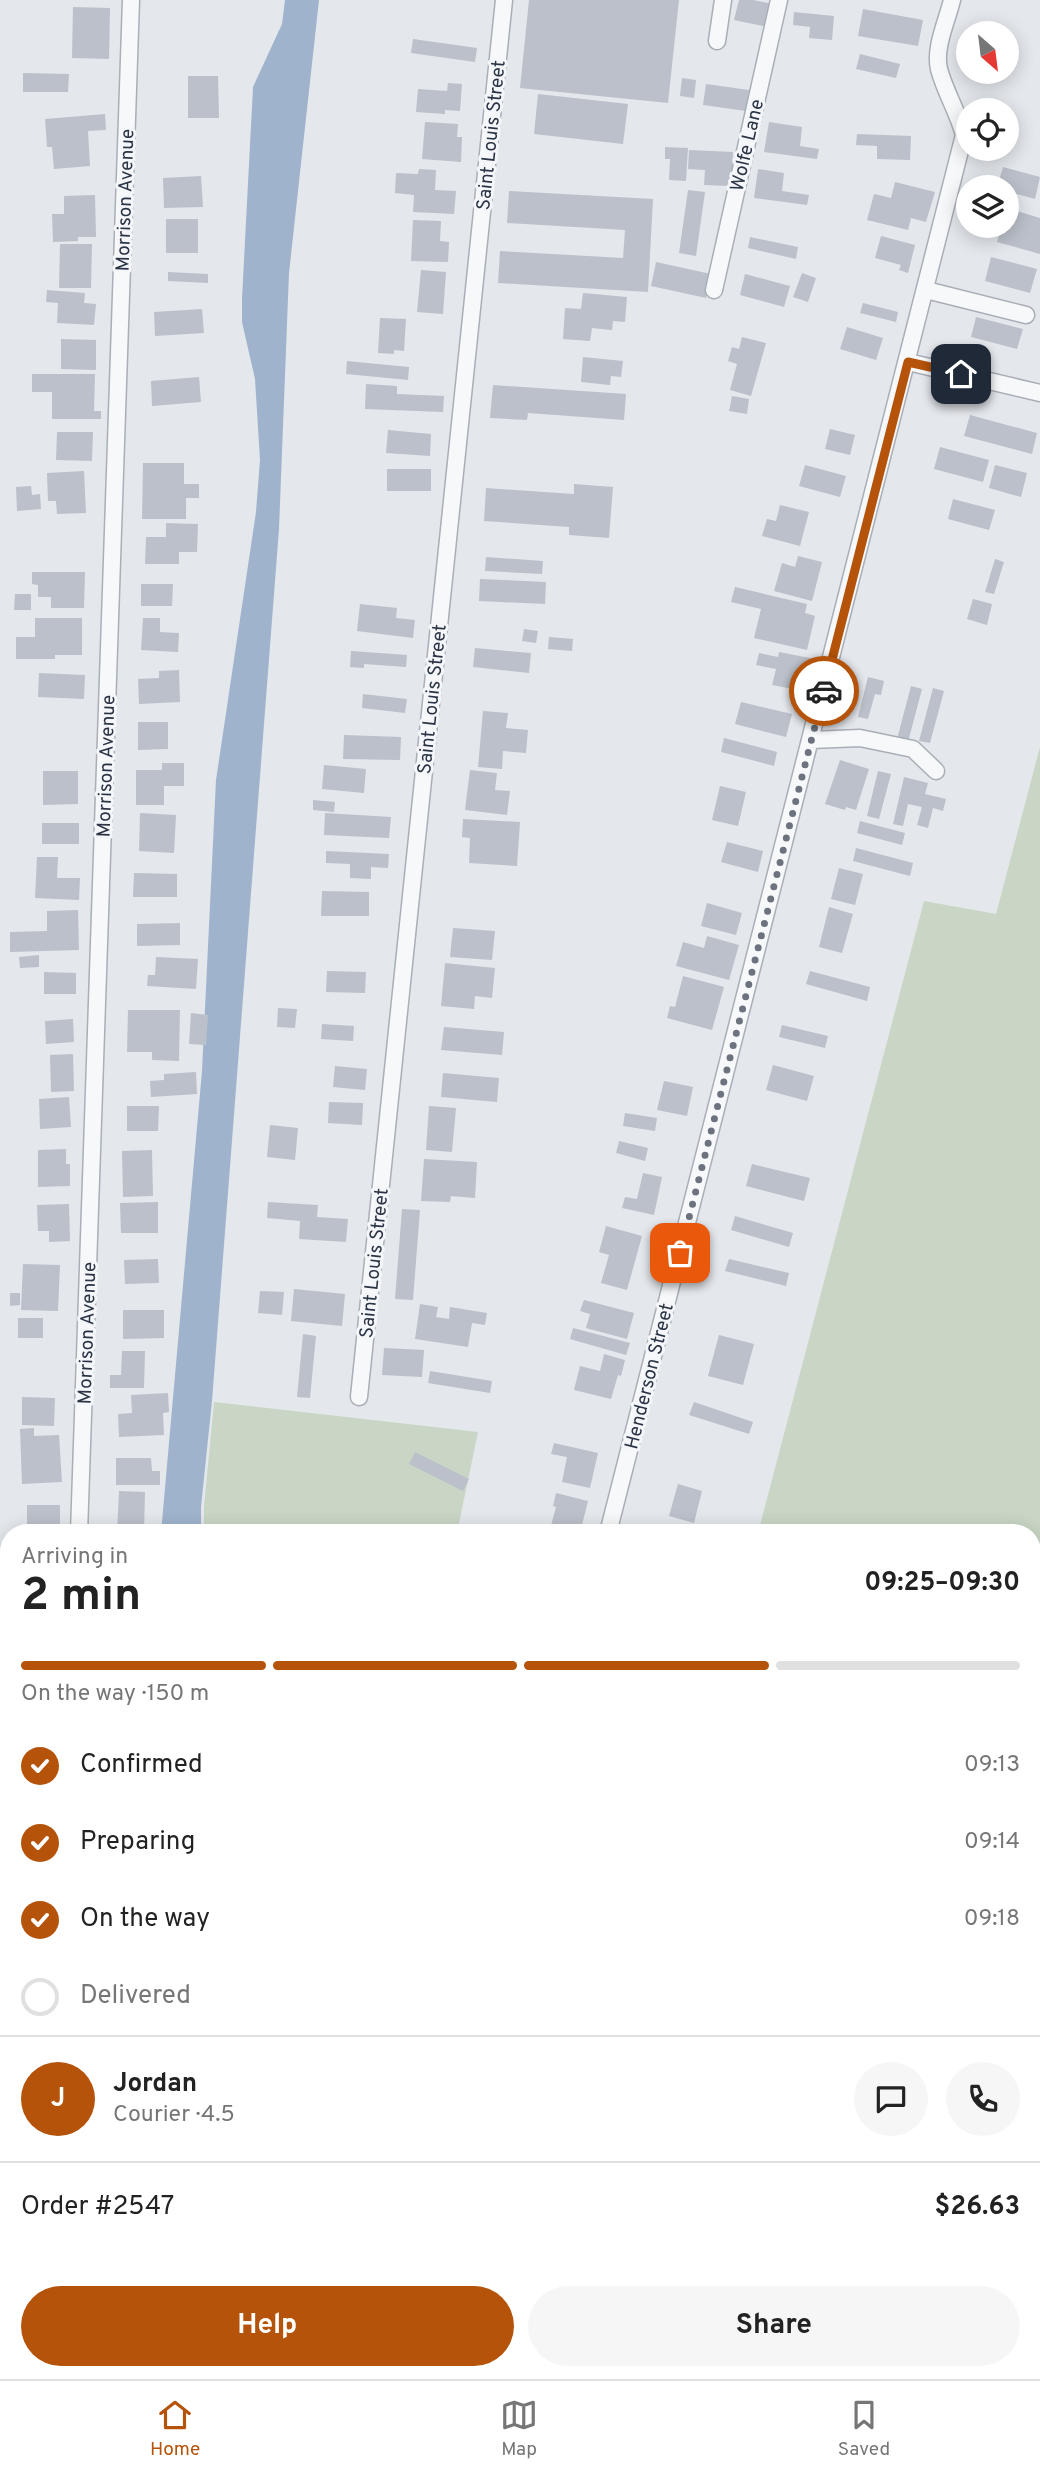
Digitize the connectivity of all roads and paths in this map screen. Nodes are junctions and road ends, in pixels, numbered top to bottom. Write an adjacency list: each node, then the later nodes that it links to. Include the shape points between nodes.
1 (131, 0): 15 (street, Morrison Avenue)
2 (504, 0): 14 (street, Saint Louis Street)
3 (723, 0): 6 (street)
4 (779, 0): 7 (street, Wolfe Lane)
5 (952, 0): 8 (street, Henderson Street, via 938,53 939,67 964,135)
6 (717, 41)
7 (714, 290)
8 (926, 290): 9 (street); 10 (street, Henderson Street)
9 (1026, 315)
10 (908, 362): 11 (street); 12 (street, Henderson Street)
11 (1040, 393)
12 (811, 740): 13 (street, via 860,737 913,749); 16 (street, Henderson Street)
13 (936, 771)
14 (359, 1397)
15 (79, 1524)
16 (610, 1524)

